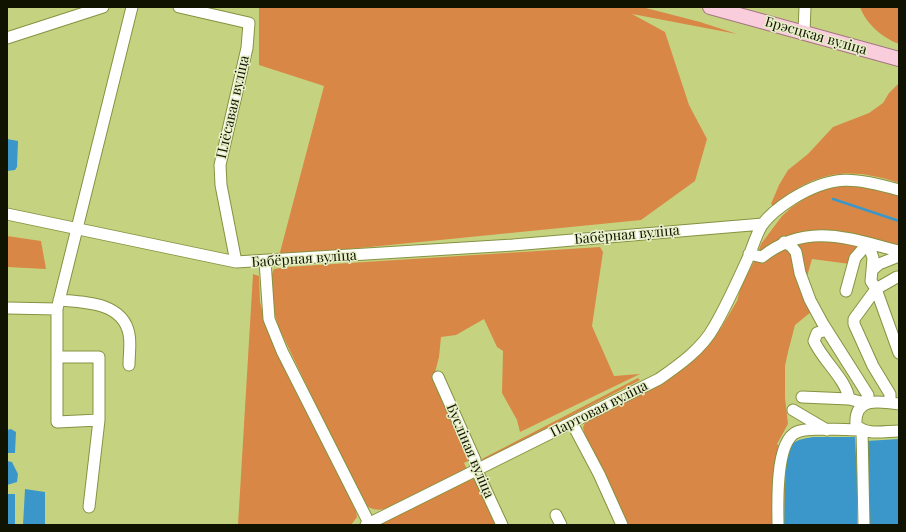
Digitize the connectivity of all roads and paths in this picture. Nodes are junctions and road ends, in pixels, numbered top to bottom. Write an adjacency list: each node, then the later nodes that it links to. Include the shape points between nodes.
1 (103, 7): 7 (street)
2 (132, 7): 12 (street)
3 (179, 7): 19 (street, Плёсавая вуліца, via 249,23 247,48 220,165 221,185)
4 (710, 7): 6 (main road, Брэсцкая вуліца)
5 (805, 7): 6 (street)
6 (804, 32): 8 (main road, Брэсцкая вуліца)
7 (7, 38)
8 (899, 60)
9 (899, 190): 11 (street, via 853,179 829,182 806,190 780,207)
10 (7, 214): 12 (street, Бабёрная вуліца)
11 (763, 224): 16 (street, Партовая вуліца); 18 (street, Бабёрная вуліца, via 513,245)
12 (76, 229): 19 (street, Бабёрная вуліца); 24 (street)
13 (784, 242): 14 (street, via 810,236 831,235); 16 (street, via 762,257); 26 (street, via 792,246 796,252 808,293)
14 (868, 243): 15 (street); 20 (street, via 874,258); 23 (street, via 855,258)
15 (899, 251)
16 (749, 254): 37 (street, Партовая вуліца, via 714,328 692,353 659,379)
17 (899, 256): 20 (street, via 883,262)
18 (265, 261): 19 (street, Бабёрная вуліца); 43 (street, Партовая вуліца, via 269,319 282,351)
19 (236, 262)
20 (872, 270): 22 (street, via 871,281)
21 (898, 278): 22 (street)
22 (876, 289): 27 (street); 34 (street, via 854,319 854,324 873,366)
23 (846, 291)
24 (58, 305): 25 (street); 28 (street); 29 (street, via 93,302 118,314 129,334)
25 (7, 308)
26 (826, 330): 32 (street, via 817,333 814,341 834,373 842,380); 33 (street, via 868,395)
27 (899, 354)
28 (57, 357): 36 (street, via 99,357); 36 (street, via 57,422)
29 (129, 365)
30 (438, 377): 41 (street, Бусліная вуліца, via 475,460)
31 (802, 397): 32 (street)
32 (849, 399): 33 (street)
33 (865, 403): 34 (street); 39 (street, via 858,408 855,415 856,425)
34 (895, 403)
35 (793, 410): 38 (street)
36 (99, 420): 42 (street)
37 (572, 423): 41 (street, Партовая вуліца); 45 (street)
38 (828, 430): 39 (street); 46 (street, via 799,430 789,437 782,455)
39 (862, 430): 40 (street); 47 (street)
40 (899, 431)
41 (476, 469): 43 (street, Партовая вуліца); 44 (street, Бусліная вуліца)
42 (89, 507)
43 (368, 524)
44 (502, 525)
45 (622, 525)
46 (778, 525)
47 (864, 525)

